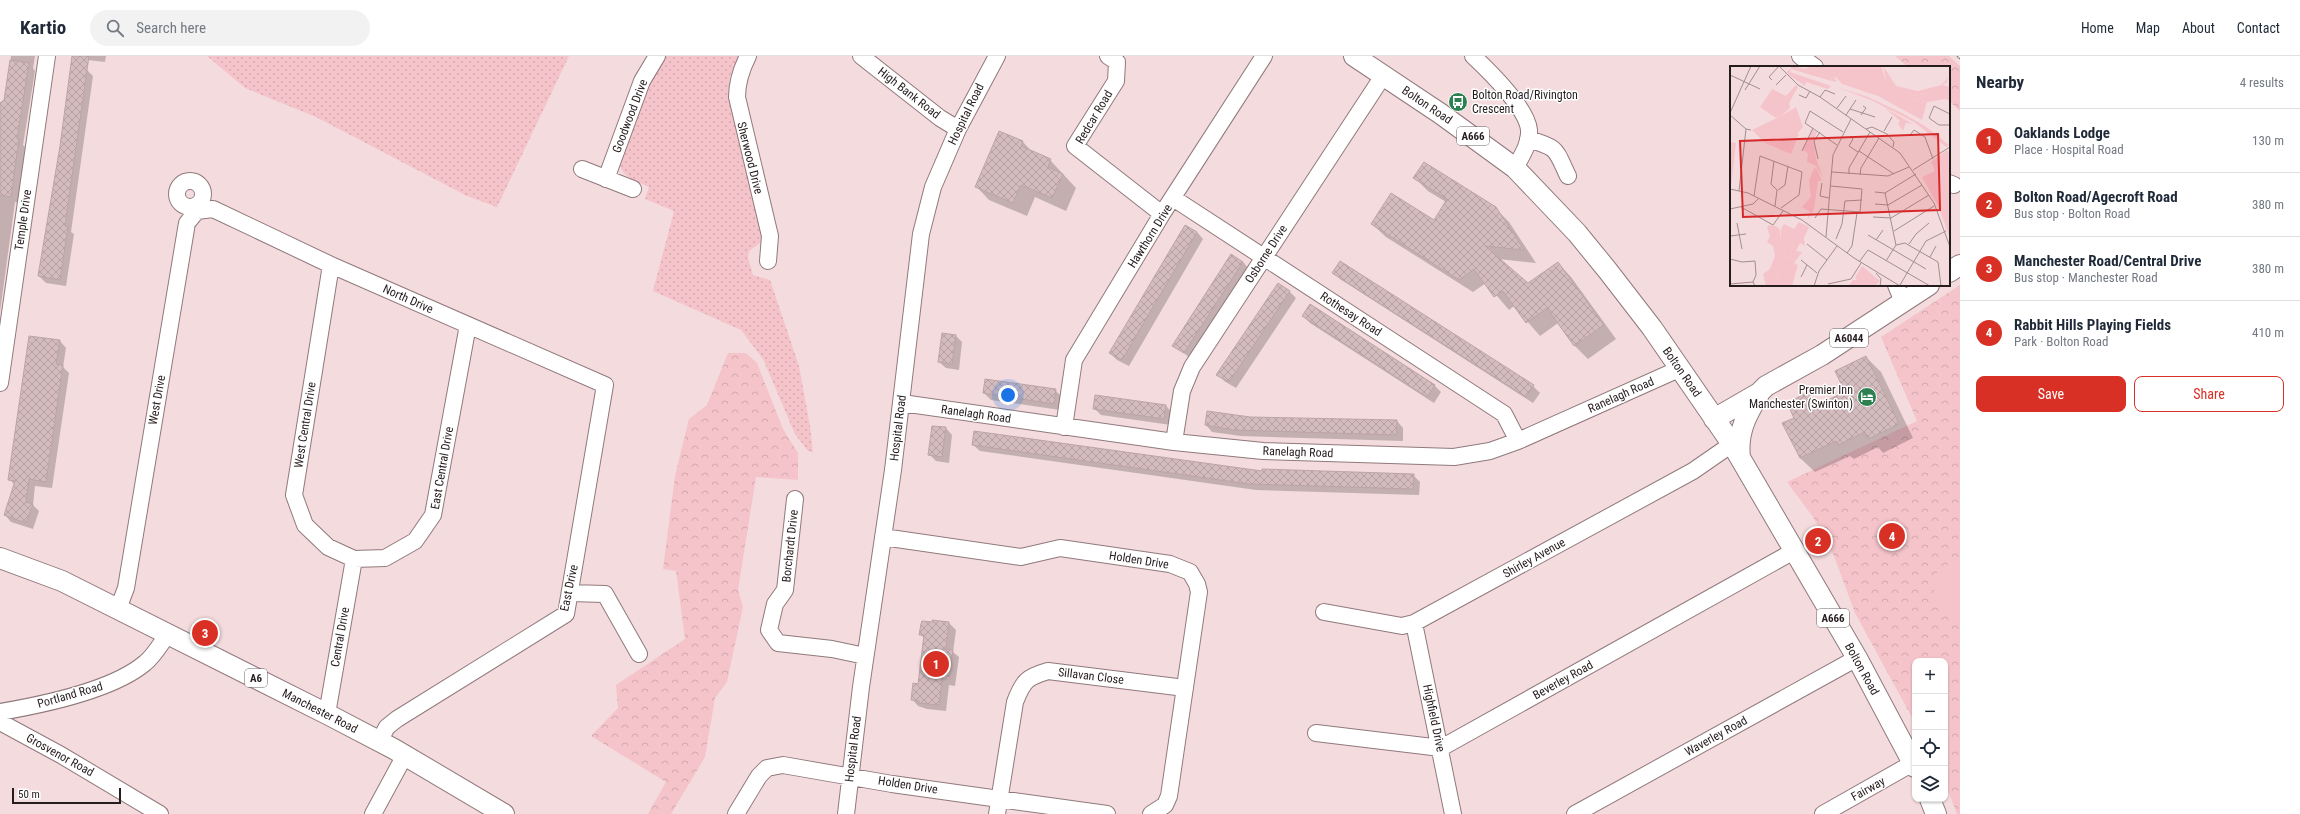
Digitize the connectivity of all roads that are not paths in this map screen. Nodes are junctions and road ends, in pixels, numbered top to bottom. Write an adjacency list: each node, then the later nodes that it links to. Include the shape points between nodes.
1 (47, 56): 32 (street, Temple Drive)
2 (657, 56): 18 (street, Goodwood Drive, via 642,81)
3 (748, 56): 24 (street, Sherwood Drive, via 737,85 737,97 770,236)
4 (861, 56): 13 (street, High Bank Road, via 940,118)
5 (997, 56): 13 (street, Hospital Road)
6 (1108, 56): 22 (street, Redcar Road, via 1117,62 1116,81 1075,146)
7 (1264, 56): 20 (street, Hawthorn Drive)
8 (1354, 56): 12 (main road, Bolton Road / A666)
9 (1473, 56): 14 (street, via 1498,80 1524,117 1527,122)
10 (1800, 56): 11 (street)
11 (1815, 66)
12 (1384, 76): 15 (main road, Bolton Road / A666, via 1477,138); 23 (street, Osborne Drive)
13 (958, 129): 35 (street, Hospital Road, via 933,188 921,234)
14 (1528, 139): 15 (street); 17 (street, via 1550,145 1555,149)
15 (1515, 168): 31 (main road, Bolton Road / A666, via 1582,238 1652,328)
16 (582, 169): 18 (street)
17 (1568, 176)
18 (606, 179): 19 (street)
19 (632, 189)
20 (1173, 198): 22 (street, Hawthorn Drive); 23 (street, Rothesay Road)
21 (213, 209): 25 (street, North Drive); 47 (street, West Drive, via 196,208 187,223 126,588)
22 (1162, 214): 37 (street, Hawthorn Drive, via 1074,360)
23 (1264, 256): 38 (street, Rothesay Road, via 1504,414); 39 (street, Osborne Drive, via 1192,367 1182,391)
24 (768, 261)
25 (331, 265): 30 (street, North Drive); 45 (street, West Central Drive, via 294,495 305,525 328,547)
26 (1960, 265): 27 (main road)
27 (1950, 271)
28 (1927, 286): 29 (main road, A6044)
29 (1900, 294): 34 (main road, A6044, via 1822,355)
30 (468, 325): 33 (street, North Drive); 45 (street, East Central Drive, via 433,515 415,541 385,558)
31 (1679, 369): 36 (main road, Bolton Road / A666); 38 (street, Ranelagh Road)
32 (0, 383)
33 (605, 385): 46 (street, East Drive)
34 (1763, 390): 36 (main road, A6044); 40 (main road, via 1744,421)
35 (902, 403): 37 (street, Ranelagh Road); 42 (street, Hospital Road)
36 (1711, 414): 40 (main road, Bolton Road / A666)
37 (1064, 427): 39 (street, Ranelagh Road)
38 (1518, 441): 39 (street, Ranelagh Road, via 1490,451 1454,457 1263,451)
39 (1174, 442)
40 (1736, 451): 43 (main road, Bolton Road / A666); 49 (street, Shirley Avenue, via 1693,471)
41 (795, 499): 52 (street, Borchardt Drive, via 785,590 775,604 769,630 778,643 832,649)
42 (883, 537): 52 (street, Hospital Road); 54 (street, Holden Drive, via 1021,557 1060,548 1181,567 1190,572 1199,592)
43 (1794, 551): 53 (main road, Bolton Road / A666); 60 (street, Beverley Road)
44 (0, 558): 47 (main road, Manchester Road / A6, via 62,581)
45 (354, 559): 56 (street, Central Drive)
46 (570, 593): 51 (street, via 605,594); 59 (street, East Drive, via 566,614 397,719)
47 (118, 609): 50 (main road, Manchester Road / A6)
48 (1324, 612): 49 (street, Shirley Avenue, via 1402,626)
49 (1414, 623): 60 (street, Highfield Drive)
50 (168, 634): 55 (street, Portland Road, via 145,663 104,686 29,707); 56 (main road, Manchester Road / A6)
51 (639, 654)
52 (865, 656): 64 (street, Hospital Road)
53 (1856, 658): 62 (main road, Bolton Road / A666); 76 (street, Waverley Road)
54 (1185, 688): 65 (street, Sillavan Close, via 1048,671 1031,676 1021,686 1015,702); 74 (street, Holden Drive, via 1169,796 1165,805)
55 (0, 712)
56 (327, 714): 59 (main road, Manchester Road / A6)
57 (0, 722): 67 (street, Grosvenor Road, via 61,754)
58 (1316, 733): 60 (street)
59 (379, 741): 61 (main road, Manchester Road / A6)
60 (1441, 748): 75 (street, Highfield Drive)
61 (405, 755): 68 (street); 69 (main road, Manchester Road / A6)
62 (1912, 761)
63 (1912, 766): 77 (street, Fairway)
64 (851, 776): 65 (street, Holden Drive); 70 (street, Holden Drive, via 783,765 767,768 759,776); 71 (street, Hospital Road)
65 (1000, 798): 72 (street, Sillavan Close); 73 (street, Holden Drive)
66 (1931, 802): 78 (main road)
67 (160, 814)
68 (373, 814)
69 (504, 814)
70 (736, 814)
71 (846, 814)
72 (997, 814)
73 (1107, 814)
74 (1151, 814)
75 (1453, 814)
76 (1575, 814)
77 (1823, 814)
78 (1936, 814)

